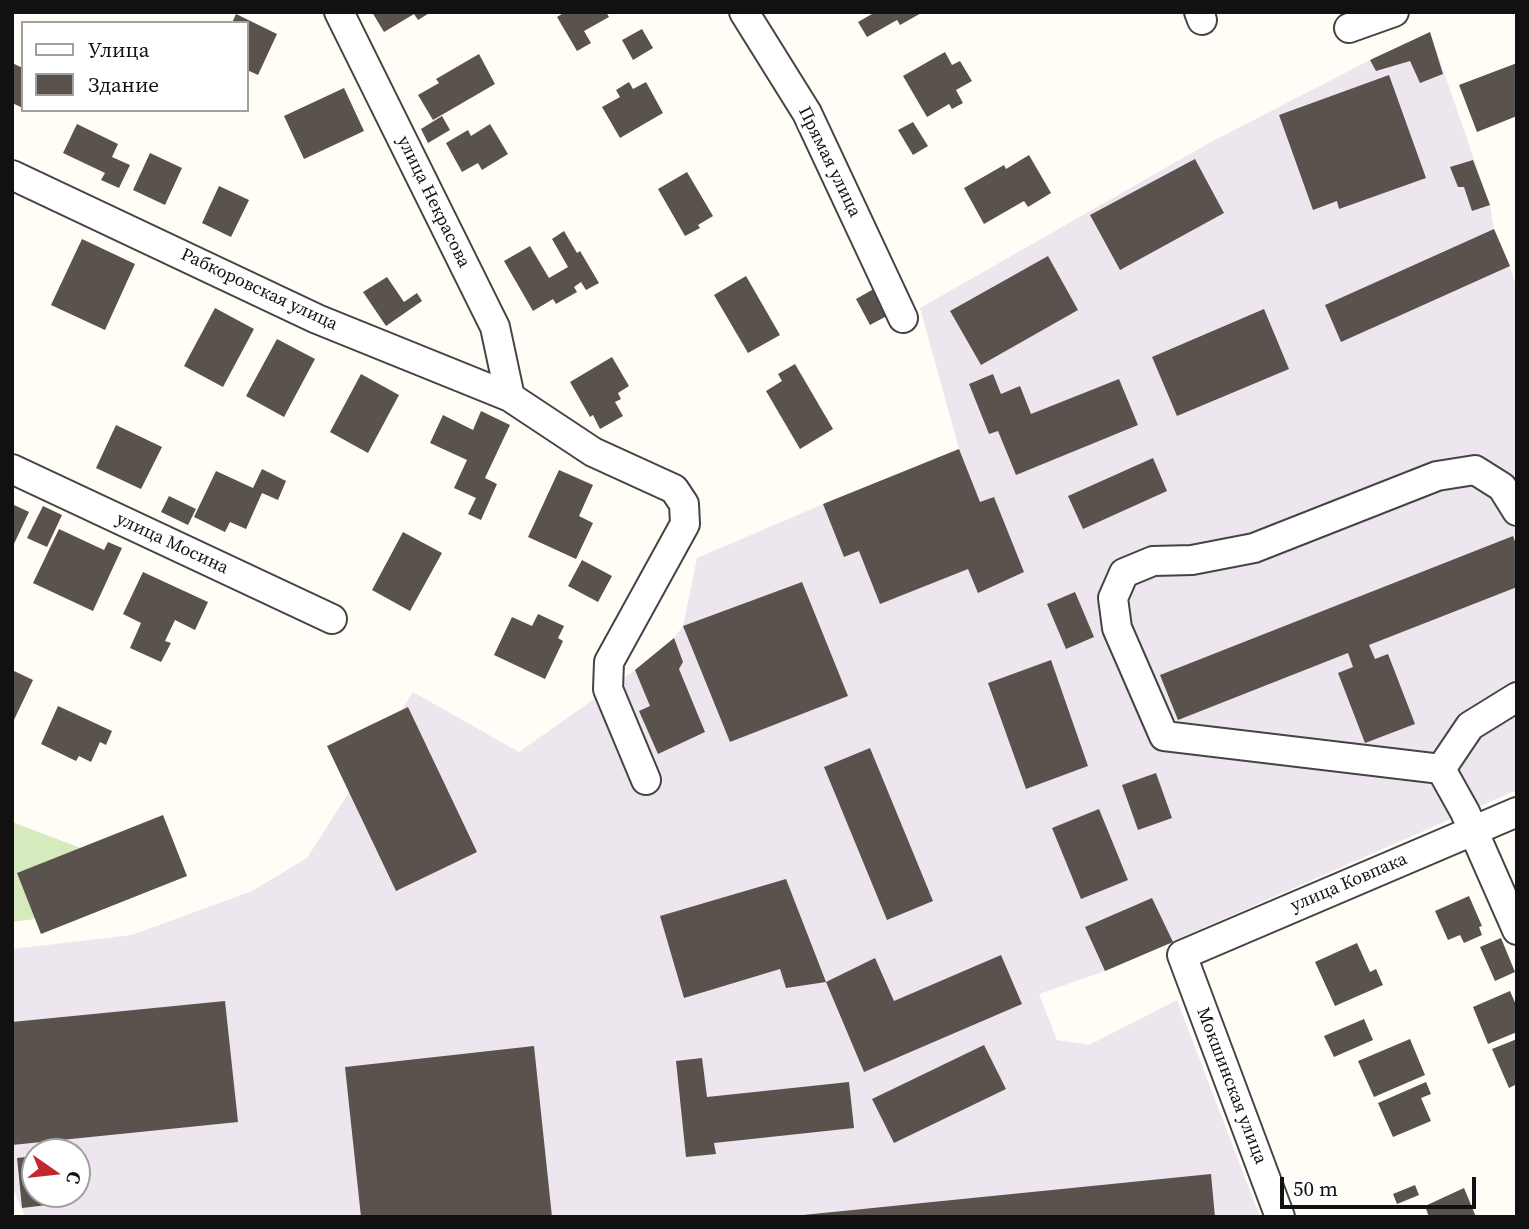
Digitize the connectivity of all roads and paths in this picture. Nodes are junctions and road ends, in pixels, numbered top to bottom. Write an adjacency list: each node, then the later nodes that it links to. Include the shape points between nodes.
1 (339, 12): 7 (street, улица Некрасова, via 495,327)
2 (744, 12): 6 (street, Прямая улица, via 807,113)
3 (1394, 12): 4 (street)
4 (1349, 28)
5 (12, 175): 7 (street, Рабкоровская улица, via 317,319)
6 (903, 318)
7 (510, 397): 13 (street, Рабкоровская улица, via 593,452 674,489 684,505 685,524 609,662 608,690)
8 (12, 470): 10 (street, улица Мосина)
9 (1517, 511): 12 (street, via 1502,487 1475,470 1437,476 1254,548 1192,560 1153,561 1124,573 1113,598 1117,628 1164,736)
10 (332, 619)
11 (1517, 697): 12 (street, via 1470,726)
12 (1441, 769): 15 (street)
13 (646, 780)
14 (1517, 811): 15 (street, улица Ковпака)
15 (1472, 830): 16 (street); 17 (street, улица Ковпака)
16 (1517, 930)
17 (1182, 955): 18 (street, Мокшинская улица)
18 (1280, 1217)

